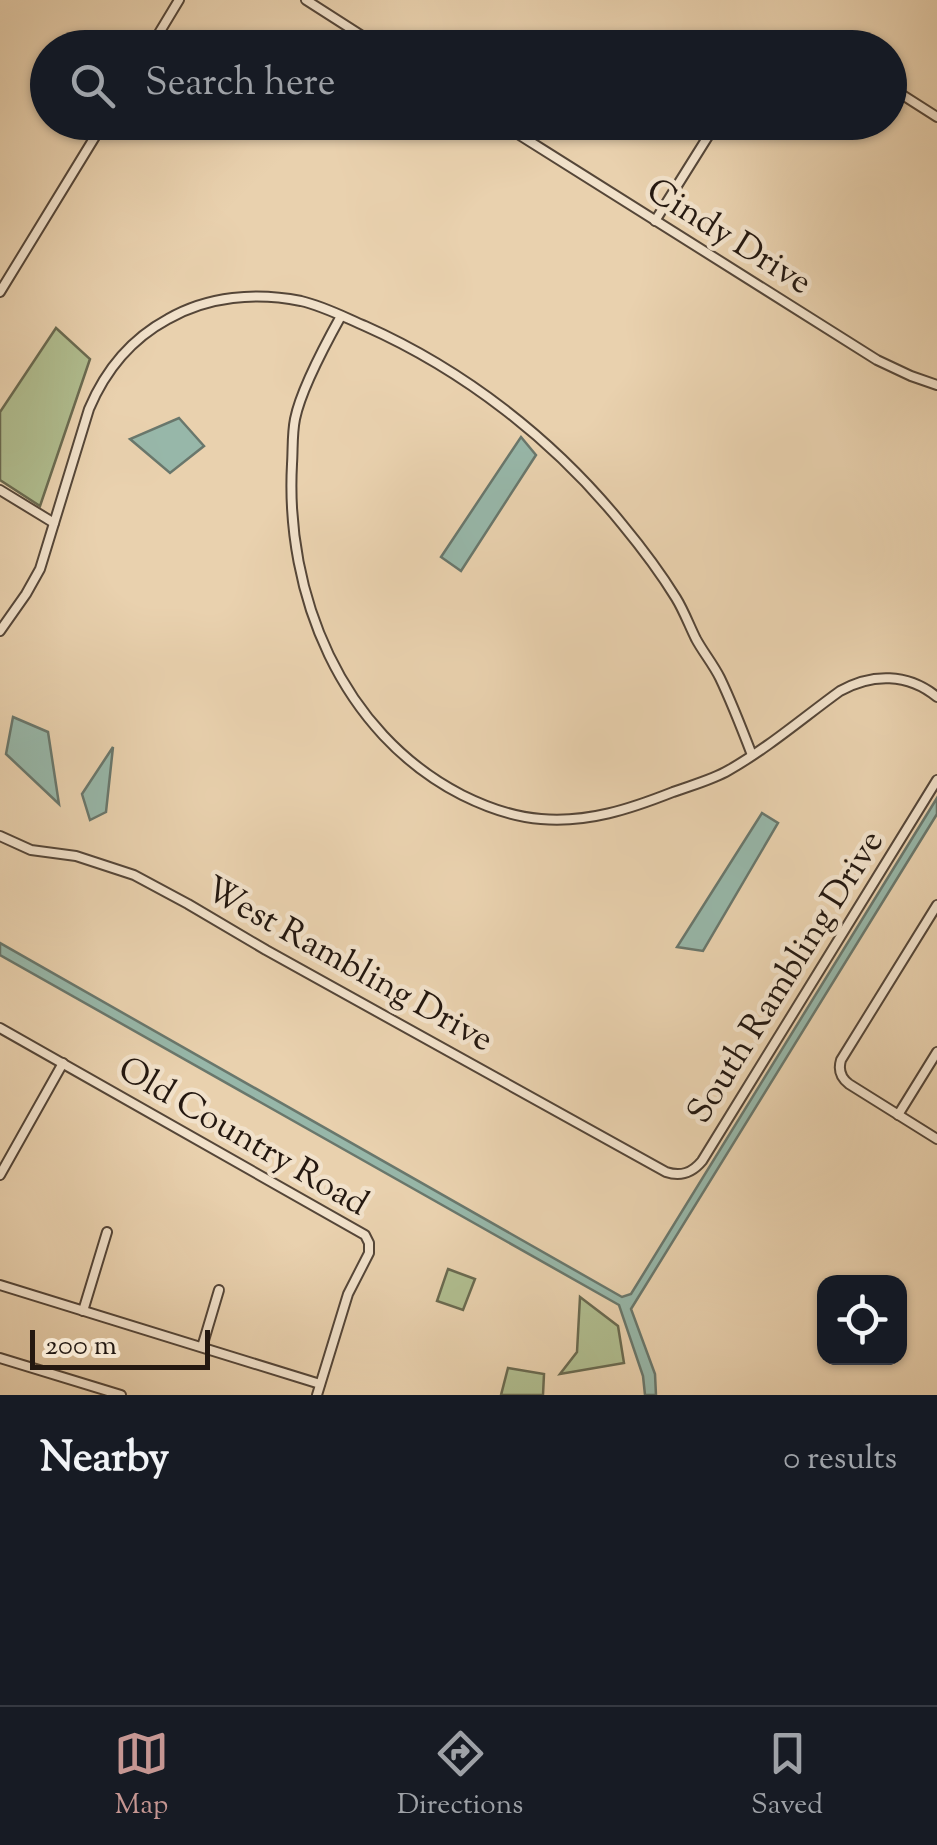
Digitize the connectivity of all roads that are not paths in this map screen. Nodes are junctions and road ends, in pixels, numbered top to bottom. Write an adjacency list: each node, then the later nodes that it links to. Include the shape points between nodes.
1 (179, 0): 3 (street)
2 (306, 0): 4 (street)
3 (161, 30)
4 (352, 30)
5 (907, 98): 6 (street)
6 (937, 117)
7 (93, 140): 11 (street)
8 (528, 140): 10 (street, Cindy Drive)
9 (706, 140): 10 (street)
10 (656, 221): 13 (street, Cindy Drive, via 877,360)
11 (0, 292)
12 (341, 316): 15 (street, via 304,302 238,297 192,307 146,333 94,398); 18 (street, via 466,382 588,486 674,596 719,676); 18 (street, via 296,416 292,526 321,639 379,730 452,790 540,819 633,808)
13 (937, 385)
14 (0, 490): 15 (street)
15 (54, 523): 16 (street, via 35,579)
16 (0, 631)
17 (937, 697): 18 (street, via 902,679 864,680 840,690)
18 (752, 755)
19 (937, 780): 28 (street, South Rambling Drive, via 702,1161 683,1174)
20 (0, 836): 28 (street, West Rambling Drive, via 134,875)
21 (937, 905): 25 (street, via 841,1060 840,1074 849,1084)
22 (0, 1028): 24 (street, Old Country Road)
23 (937, 1052): 25 (street)
24 (63, 1063): 27 (street); 36 (street, Old Country Road, via 365,1235 368,1252)
25 (898, 1115): 26 (street)
26 (937, 1139)
27 (3, 1163): 29 (street)
28 (661, 1170)
29 (0, 1175)
30 (107, 1232): 33 (street)
31 (0, 1285): 33 (street)
32 (219, 1290): 34 (street)
33 (83, 1311): 34 (street)
34 (202, 1347): 36 (street)
35 (0, 1358): 37 (street)
36 (320, 1384): 38 (street, Old Country Road)
37 (121, 1395)
38 (317, 1395)

